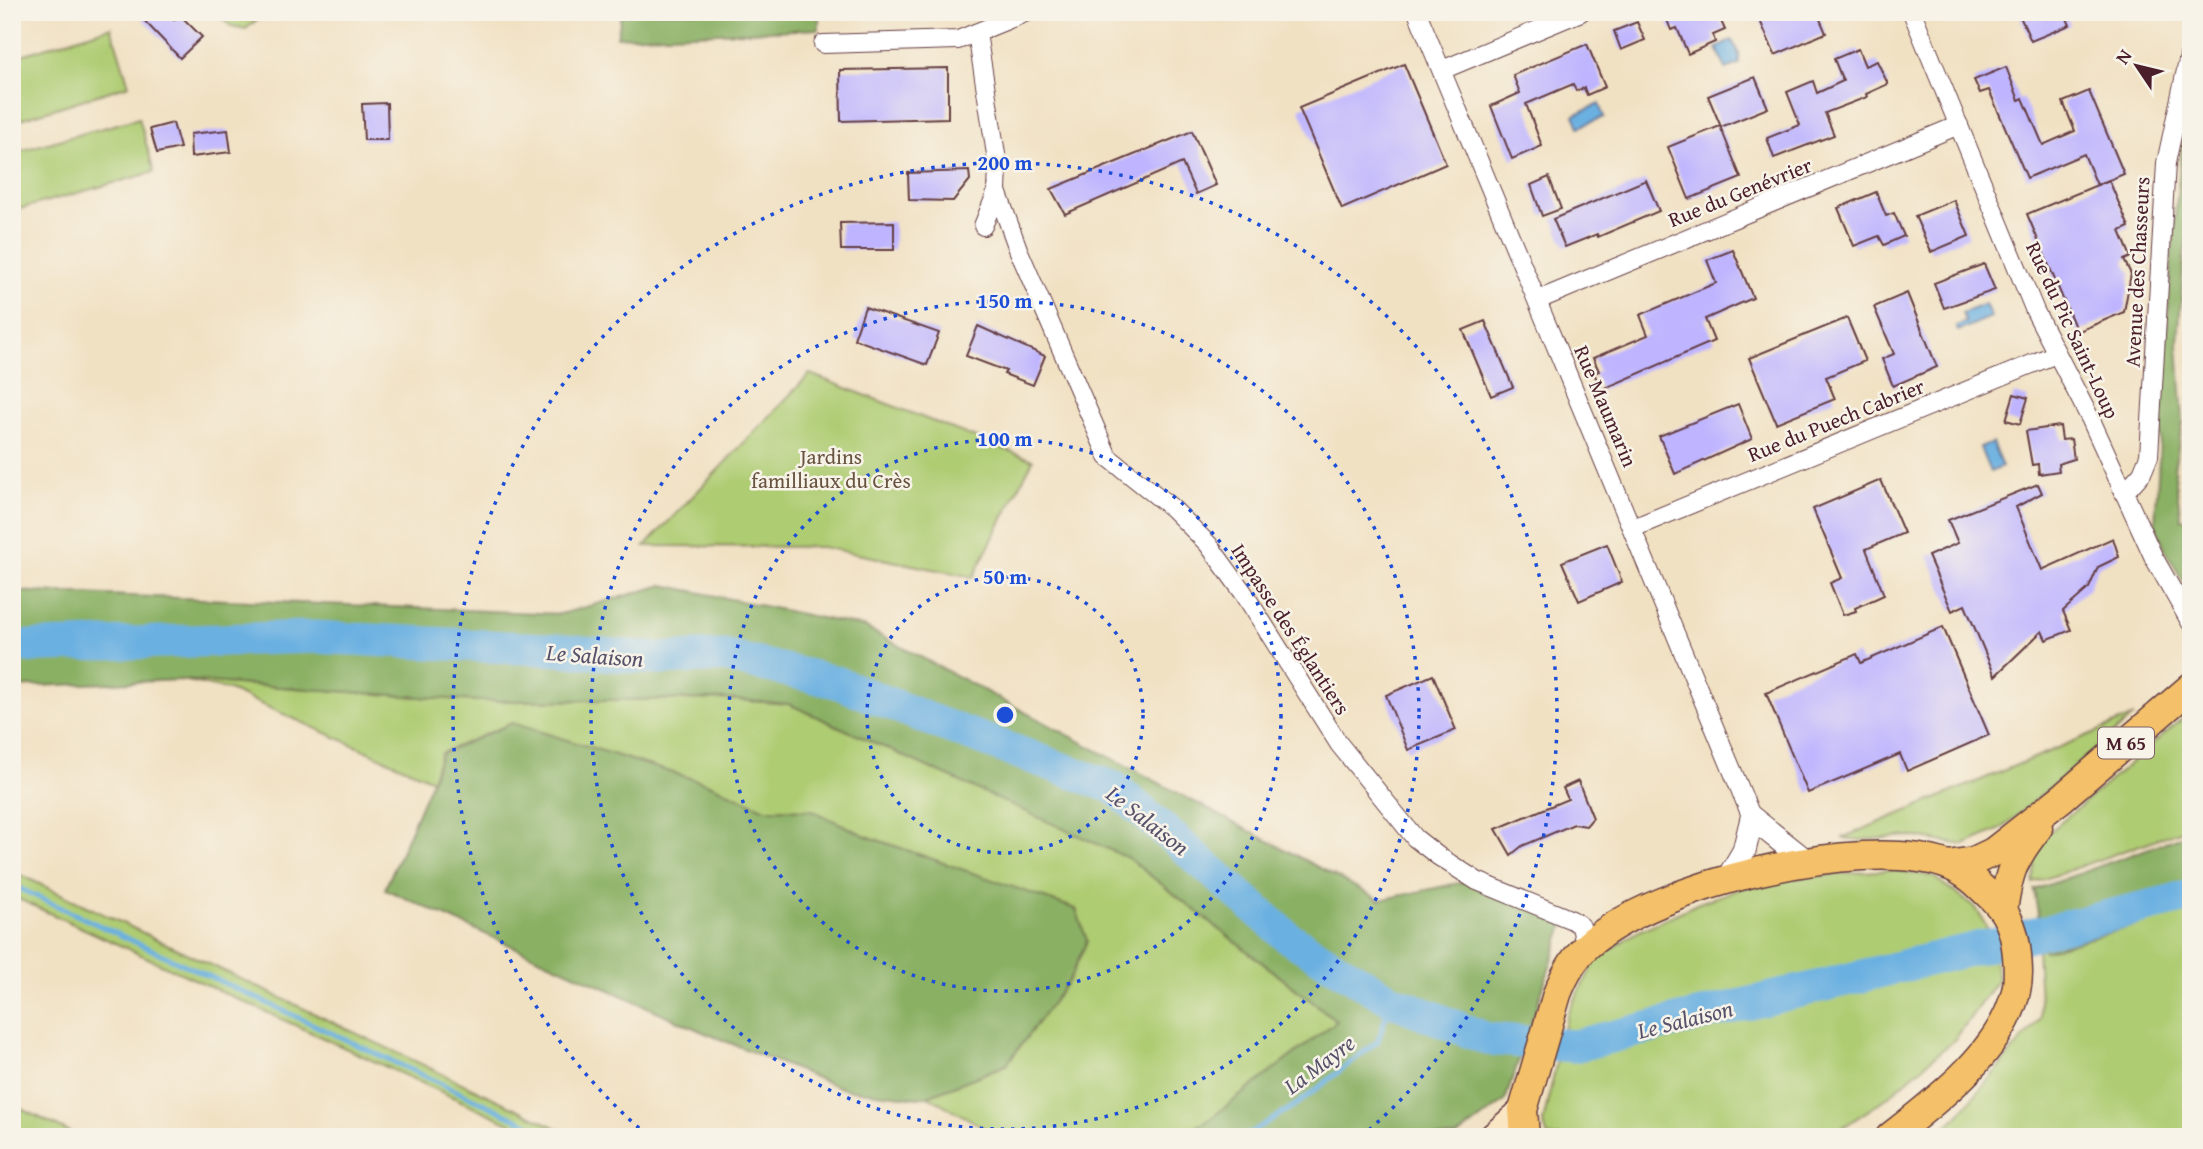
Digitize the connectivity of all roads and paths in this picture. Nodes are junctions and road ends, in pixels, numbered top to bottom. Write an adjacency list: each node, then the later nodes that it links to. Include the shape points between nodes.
1 (1027, 12): 5 (street)
2 (1417, 12): 8 (street, Rue Maumarin)
3 (1581, 12): 8 (street)
4 (1912, 12): 9 (street, Rue du Pic Saint-Loup)
5 (977, 33): 6 (street, via 958,40); 10 (street, Impasse des Églantiers, via 998,167)
6 (823, 44)
7 (2191, 47): 14 (street, Avenue des Chasseurs, via 2166,163 2149,456)
8 (1442, 70): 12 (street, Rue Maumarin)
9 (1959, 125): 12 (street, Rue du Genévrier); 13 (street, Rue du Pic Saint-Loup)
10 (997, 191): 11 (street, Impasse des Églantiers); 24 (street, Impasse des Églantiers, via 1108,457 1172,508 1208,544 1339,744 1415,838 1477,881 1572,920 1581,926)
11 (983, 226)
12 (1538, 300): 15 (street, Rue Maumarin)
13 (2056, 354): 14 (street, Rue du Pic Saint-Loup); 15 (street, Rue du Puech Cabrier)
14 (2124, 494): 16 (street, Rue du Pic Saint-Loup)
15 (1633, 528): 19 (street, Rue Maumarin)
16 (2191, 623)
17 (2191, 687): 18 (main road, M 65)
18 (2062, 798): 21 (main road, M 65, via 1993,852); 23 (main road, M 65, via 2008,873)
19 (1752, 818): 20 (street); 22 (street, via 1744,851)
20 (1806, 860): 21 (main road, via 1899,855); 22 (main road)
21 (1948, 865): 23 (main road, via 1971,878)
22 (1728, 878): 24 (main road, via 1660,904)
23 (2007, 915): 27 (main road, via 2018,974 2003,1025 1976,1063)
24 (1588, 945): 25 (main road, via 1557,994)
25 (1525, 1114): 26 (main road)
26 (1492, 1137)
27 (1890, 1137)

